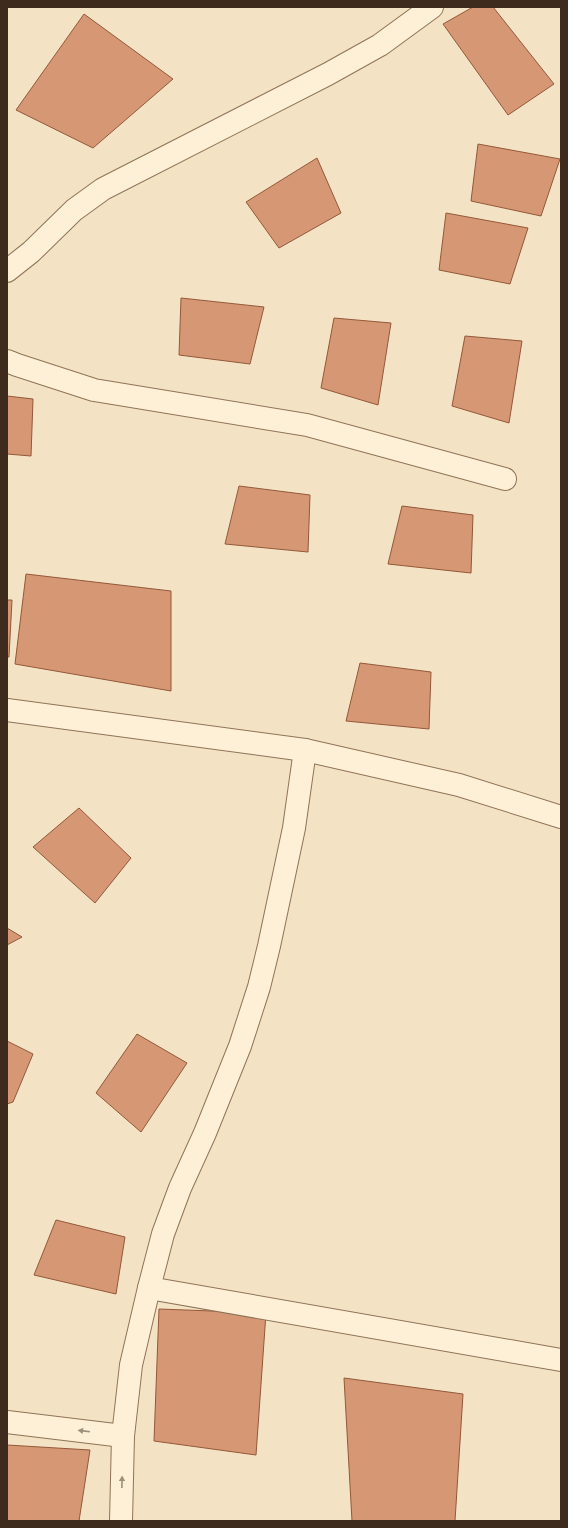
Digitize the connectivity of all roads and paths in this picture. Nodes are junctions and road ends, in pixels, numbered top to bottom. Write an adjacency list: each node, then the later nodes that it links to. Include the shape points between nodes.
1 (432, 7): 2 (street, via 380,45 328,74 103,189 74,210 31,252)
2 (7, 271)
3 (7, 361): 4 (street, via 94,390 307,425)
4 (506, 479)
5 (7, 710): 6 (street)
6 (305, 750): 7 (street, via 459,786); 8 (street, via 294,828 259,987 240,1046 163,1234)
7 (561, 817)
8 (149, 1288): 9 (street); 11 (street, via 131,1365)
9 (561, 1360)
10 (7, 1422): 11 (street, one-way to 10)
11 (123, 1436): 12 (street, one-way to 11)
12 (121, 1521)

